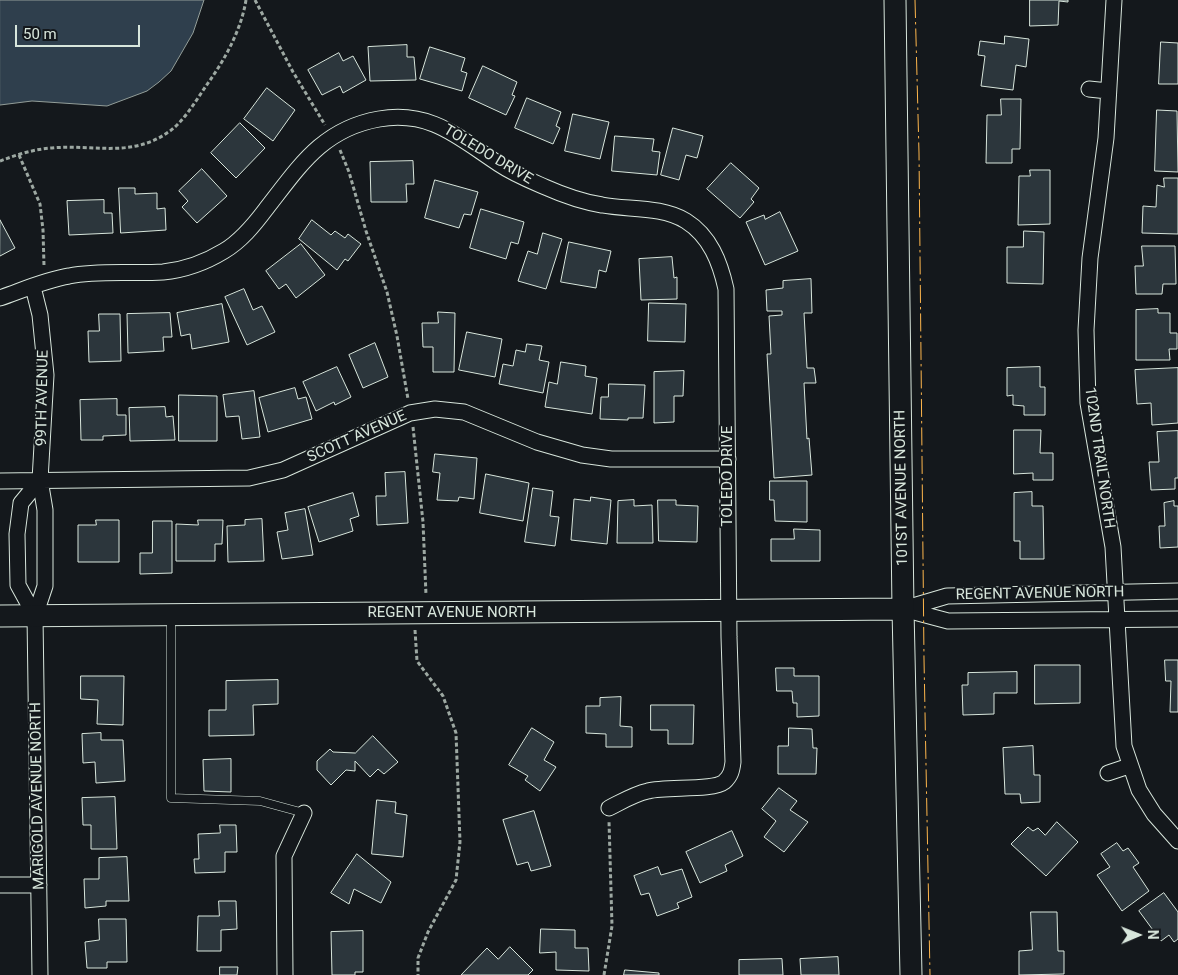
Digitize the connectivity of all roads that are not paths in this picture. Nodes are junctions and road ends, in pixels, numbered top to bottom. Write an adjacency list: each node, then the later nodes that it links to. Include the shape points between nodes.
1 (895, 0): 12 (street, 101ST AVENUE NORTH)
2 (1114, 0): 4 (street, 102ND TRAIL NORTH)
3 (1089, 89): 4 (street)
4 (1108, 91): 11 (street, 102ND TRAIL NORTH, via 1106,138 1090,258 1086,330 1088,403 1113,547)
5 (39, 284): 6 (street, TOLEDO DRIVE); 7 (street, TOLEDO DRIVE, via 90,273 164,272 206,260 242,238 299,166 332,136 348,127 399,117 440,125 500,165 549,189 603,205 669,214 700,233 720,266 726,289); 8 (street, 99TH AVENUE, via 46,376)
6 (0, 298)
7 (728, 459): 8 (street, SCOTT AVENUE, via 611,459 582,455 537,442 464,412 434,409 402,416 283,470 249,478); 13 (street, TOLEDO DRIVE)
8 (40, 480): 9 (street, SCOTT AVENUE); 16 (street, 99TH AVENUE, via 45,510 45,586); 16 (street, via 21,503 17,534 18,585)
9 (0, 481)
10 (1178, 591): 11 (street, REGENT AVENUE NORTH)
11 (1116, 593): 12 (street, REGENT AVENUE NORTH, via 946,596); 17 (street, 102ND TRAIL NORTH)
12 (903, 609): 13 (street, REGENT AVENUE NORTH); 17 (street, REGENT AVENUE NORTH, via 948,621); 28 (street, 101ST AVENUE NORTH)
13 (729, 611): 14 (street, REGENT AVENUE NORTH); 21 (street, TOLEDO DRIVE, via 731,774 723,783 647,791)
14 (171, 615): 16 (street, REGENT AVENUE NORTH); 22 (lane, via 170,798 260,801)
15 (0, 616): 16 (street, REGENT AVENUE NORTH)
16 (35, 616): 25 (street, MARIGOLD AVENUE NORTH)
17 (1116, 619): 18 (street, REGENT AVENUE NORTH); 19 (street, 102ND TRAIL NORTH, via 1124,746)
18 (1178, 619)
19 (1129, 766): 20 (street); 23 (street, 102ND TRAIL NORTH, via 1154,814)
20 (1108, 773)
21 (609, 808)
22 (304, 813): 27 (street, via 284,856)
23 (1178, 841)
24 (0, 885): 25 (street)
25 (39, 885): 26 (street, MARIGOLD AVENUE NORTH)
26 (40, 975)
27 (286, 975)
28 (911, 975)

